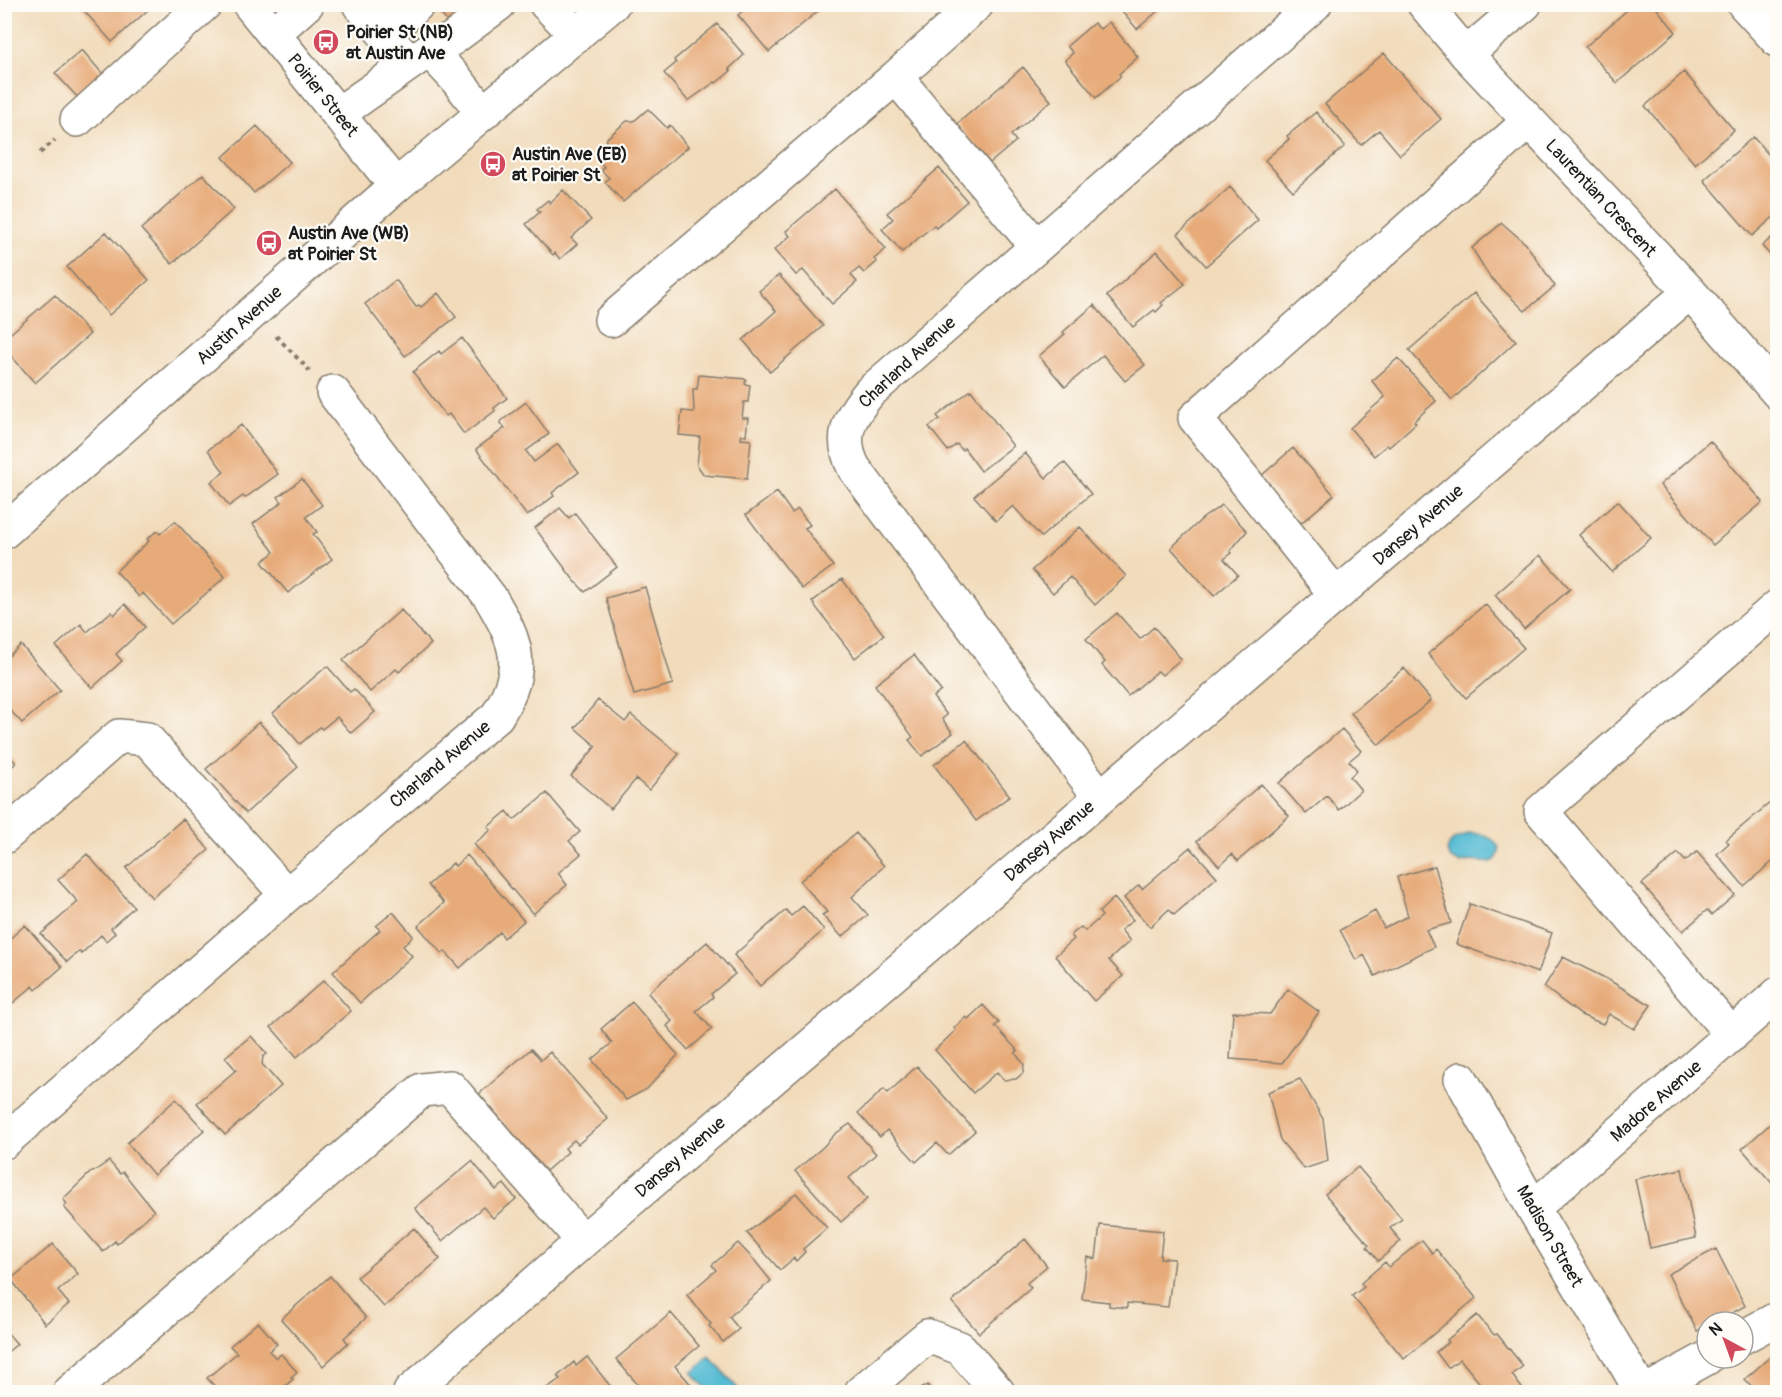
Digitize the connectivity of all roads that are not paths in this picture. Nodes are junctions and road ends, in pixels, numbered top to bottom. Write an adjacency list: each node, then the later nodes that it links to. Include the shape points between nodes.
1 (205, 4): 23 (street)
2 (249, 4): 14 (street, Poirier Street)
3 (307, 4): 14 (street)
4 (359, 4): 15 (street)
5 (418, 4): 15 (street)
6 (499, 4): 19 (street, via 452,39)
7 (546, 4): 16 (street)
8 (613, 4): 16 (street, Austin Avenue)
9 (977, 4): 20 (street)
10 (1316, 4): 26 (street, Charland Avenue)
11 (1424, 4): 18 (street, Laurentian Crescent)
12 (1525, 4): 18 (street)
13 (1744, 4): 17 (street)
14 (273, 34): 22 (street, Poirier Street)
15 (385, 34): 19 (street)
16 (577, 35): 21 (street, Austin Avenue)
17 (1778, 41)
18 (1466, 54): 24 (street, Laurentian Crescent)
19 (419, 57): 21 (street, via 457,80); 22 (street)
20 (896, 77): 26 (street); 28 (street)
21 (483, 113): 25 (street, Austin Avenue)
22 (338, 114): 25 (street, Poirier Street)
23 (77, 120)
24 (1529, 121): 27 (street, Laurentian Crescent); 32 (street, via 1195,418)
25 (396, 186): 31 (street, Austin Avenue)
26 (1036, 246): 34 (street, Charland Avenue, via 870,392 854,411 846,443 854,468)
27 (1690, 292): 30 (street, Laurentian Crescent); 32 (street, Dansey Avenue)
28 (611, 320)
29 (333, 392): 36 (street, Charland Avenue, via 490,597 512,637 517,656 508,698 497,716)
30 (1778, 393)
31 (4, 532)
32 (1336, 595): 34 (street, Dansey Avenue)
33 (1778, 606): 38 (street, via 1541,811)
34 (1100, 797): 42 (street, Dansey Avenue)
35 (4, 837): 36 (street, via 119,736 147,739)
36 (287, 895): 40 (street, Charland Avenue)
37 (1778, 994): 38 (street, Madore Avenue)
38 (1732, 1035): 41 (street, Madore Avenue)
39 (1461, 1079): 41 (street, Madison Street)
40 (4, 1142)
41 (1533, 1208): 50 (street, Madison Street)
42 (583, 1241): 46 (street, via 450,1087 422,1090); 47 (street, Dansey Avenue)
43 (1778, 1318): 44 (street)
44 (1755, 1330)
45 (1695, 1364): 50 (street)
46 (70, 1392)
47 (410, 1392)
48 (861, 1392): 49 (street, via 928,1336 960,1348)
49 (998, 1392)
50 (1644, 1392)

